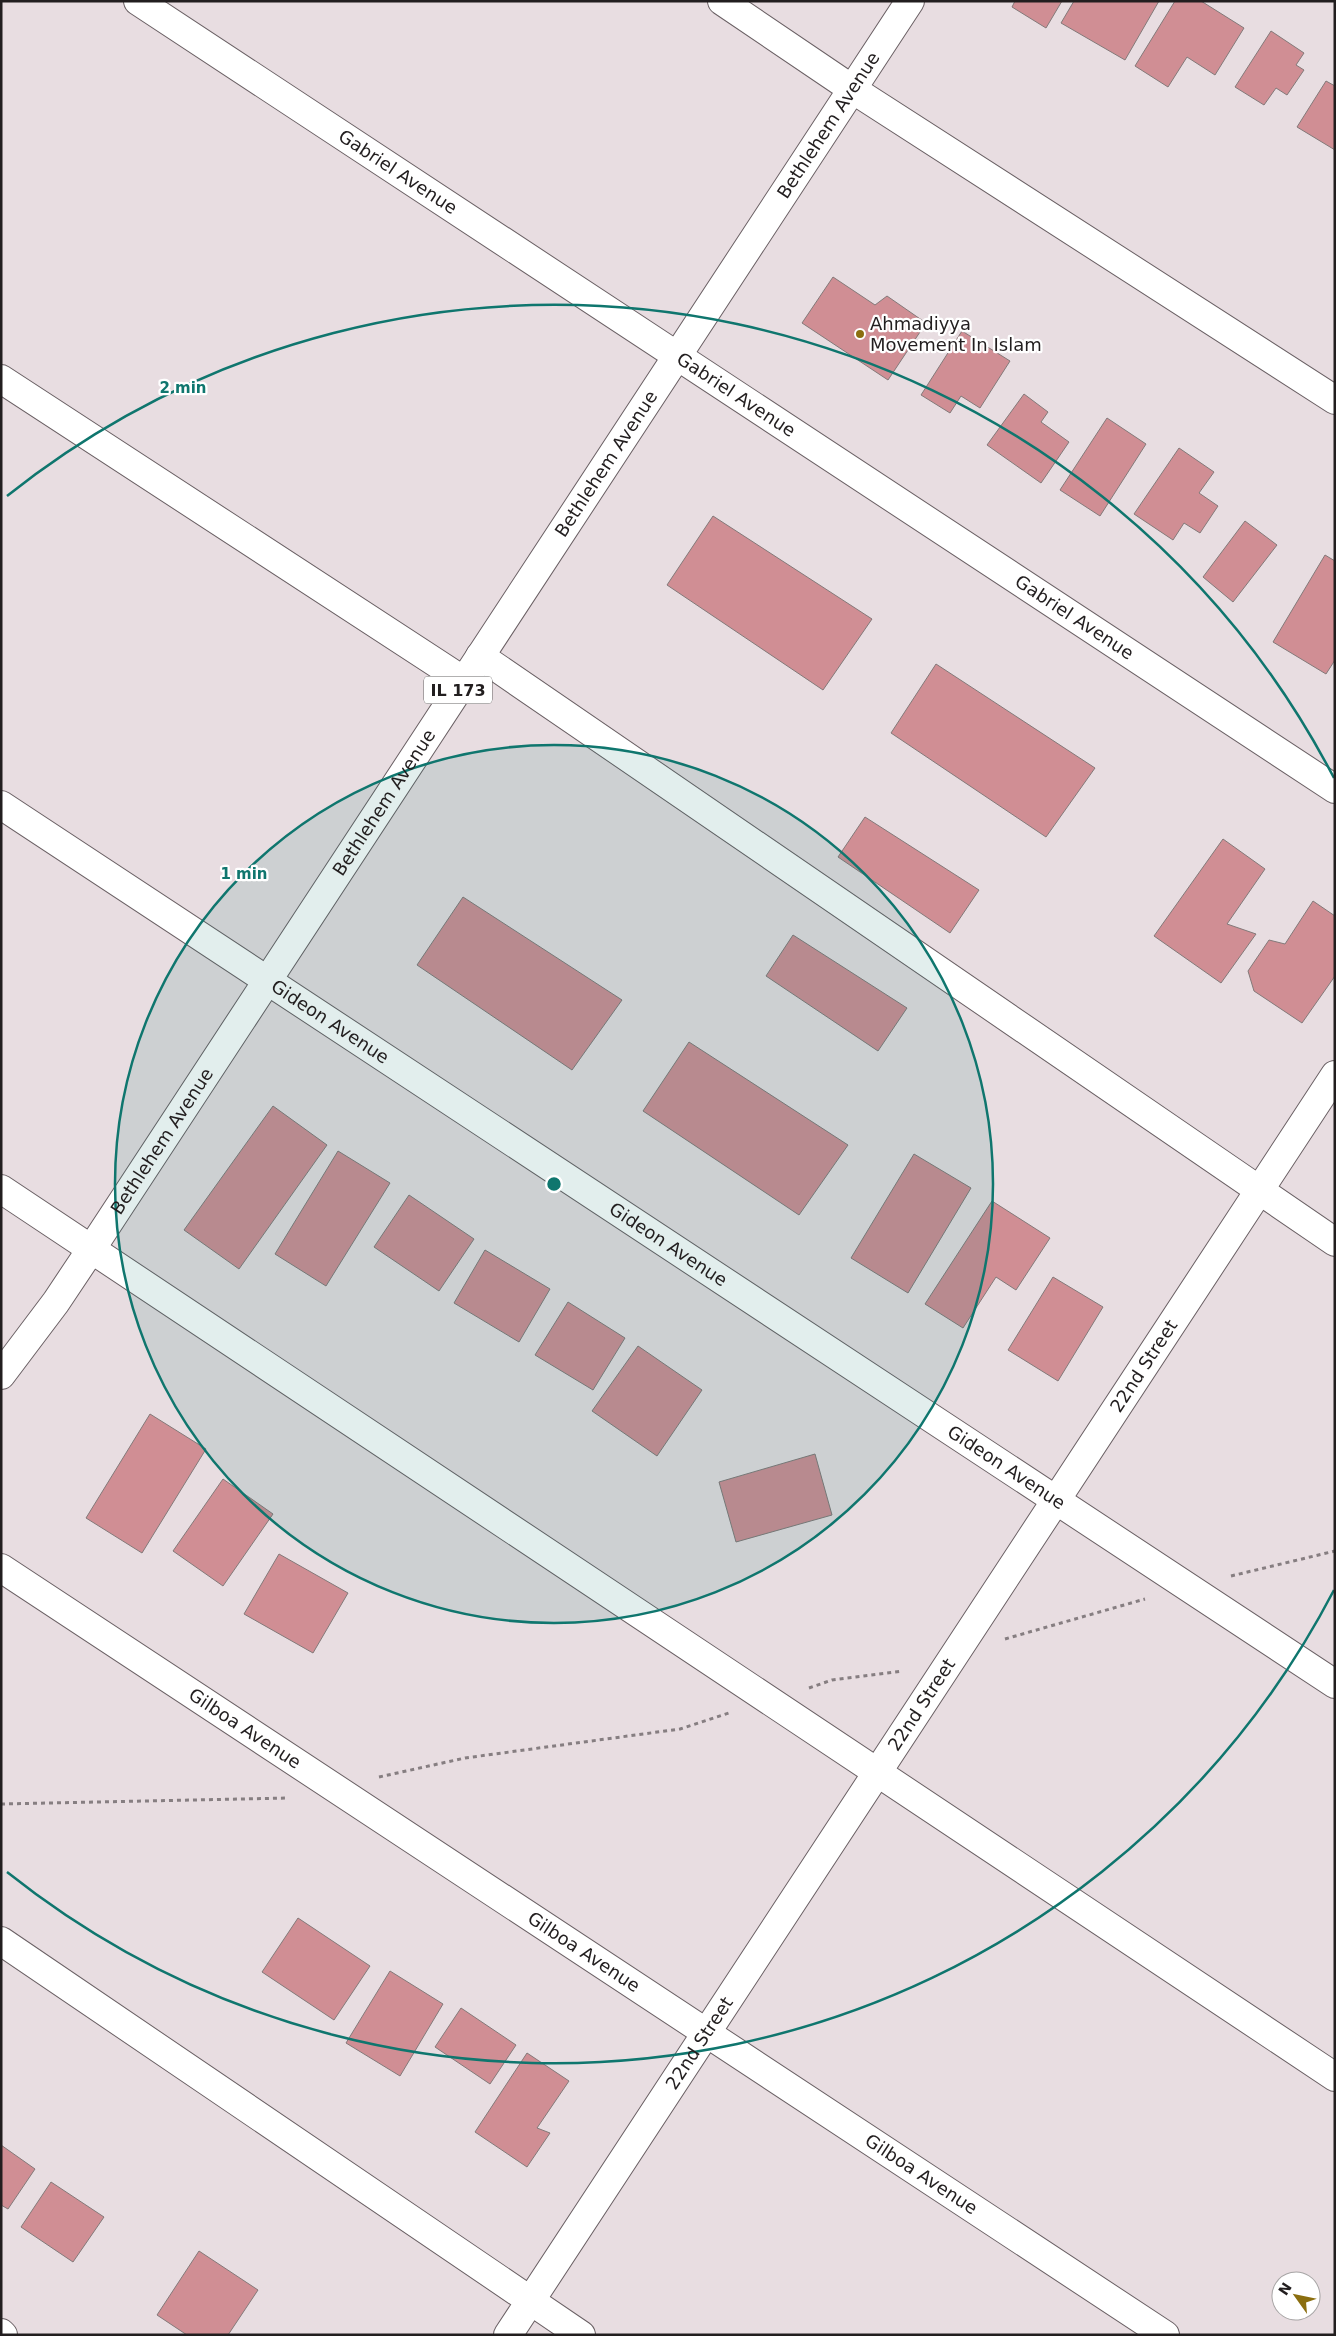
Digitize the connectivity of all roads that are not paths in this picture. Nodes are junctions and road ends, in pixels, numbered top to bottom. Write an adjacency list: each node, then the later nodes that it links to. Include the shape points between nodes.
1 (138, 1): 5 (street, Gabriel Avenue)
2 (722, 1): 4 (street)
3 (910, 1): 4 (street, Bethlehem Avenue / IL 173)
4 (852, 89): 5 (street, Bethlehem Avenue / IL 173); 7 (street)
5 (677, 356): 8 (street, Bethlehem Avenue / IL 173); 10 (street, Gabriel Avenue)
6 (1, 379): 9 (street)
7 (1335, 400)
8 (480, 656): 9 (street, Bethlehem Avenue / IL 173); 15 (street)
9 (464, 681): 12 (street, Bethlehem Avenue / IL 173)
10 (1335, 789)
11 (1, 805): 12 (street, Gideon Avenue)
12 (268, 980): 17 (street, Bethlehem Avenue / IL 173); 19 (street, Gideon Avenue)
13 (1335, 1074): 15 (street, 22nd Street)
14 (1, 1189): 17 (street)
15 (1258, 1191): 16 (street); 19 (street, 22nd Street)
16 (1335, 1242)
17 (92, 1248): 18 (street, Bethlehem Avenue / IL 173); 22 (street)
18 (1, 1375)
19 (1055, 1500): 21 (street, Gideon Avenue); 22 (street, 22nd Street)
20 (1, 1568): 24 (street, Gilboa Avenue)
21 (1335, 1684)
22 (877, 1772): 24 (street, 22nd Street); 25 (street)
23 (1, 1940): 26 (street)
24 (707, 2033): 26 (street, 22nd Street); 29 (street, Gilboa Avenue)
25 (1335, 2077)
26 (530, 2301): 27 (street, 22nd Street); 28 (street)
27 (508, 2335)
28 (581, 2335)
29 (1166, 2335)

